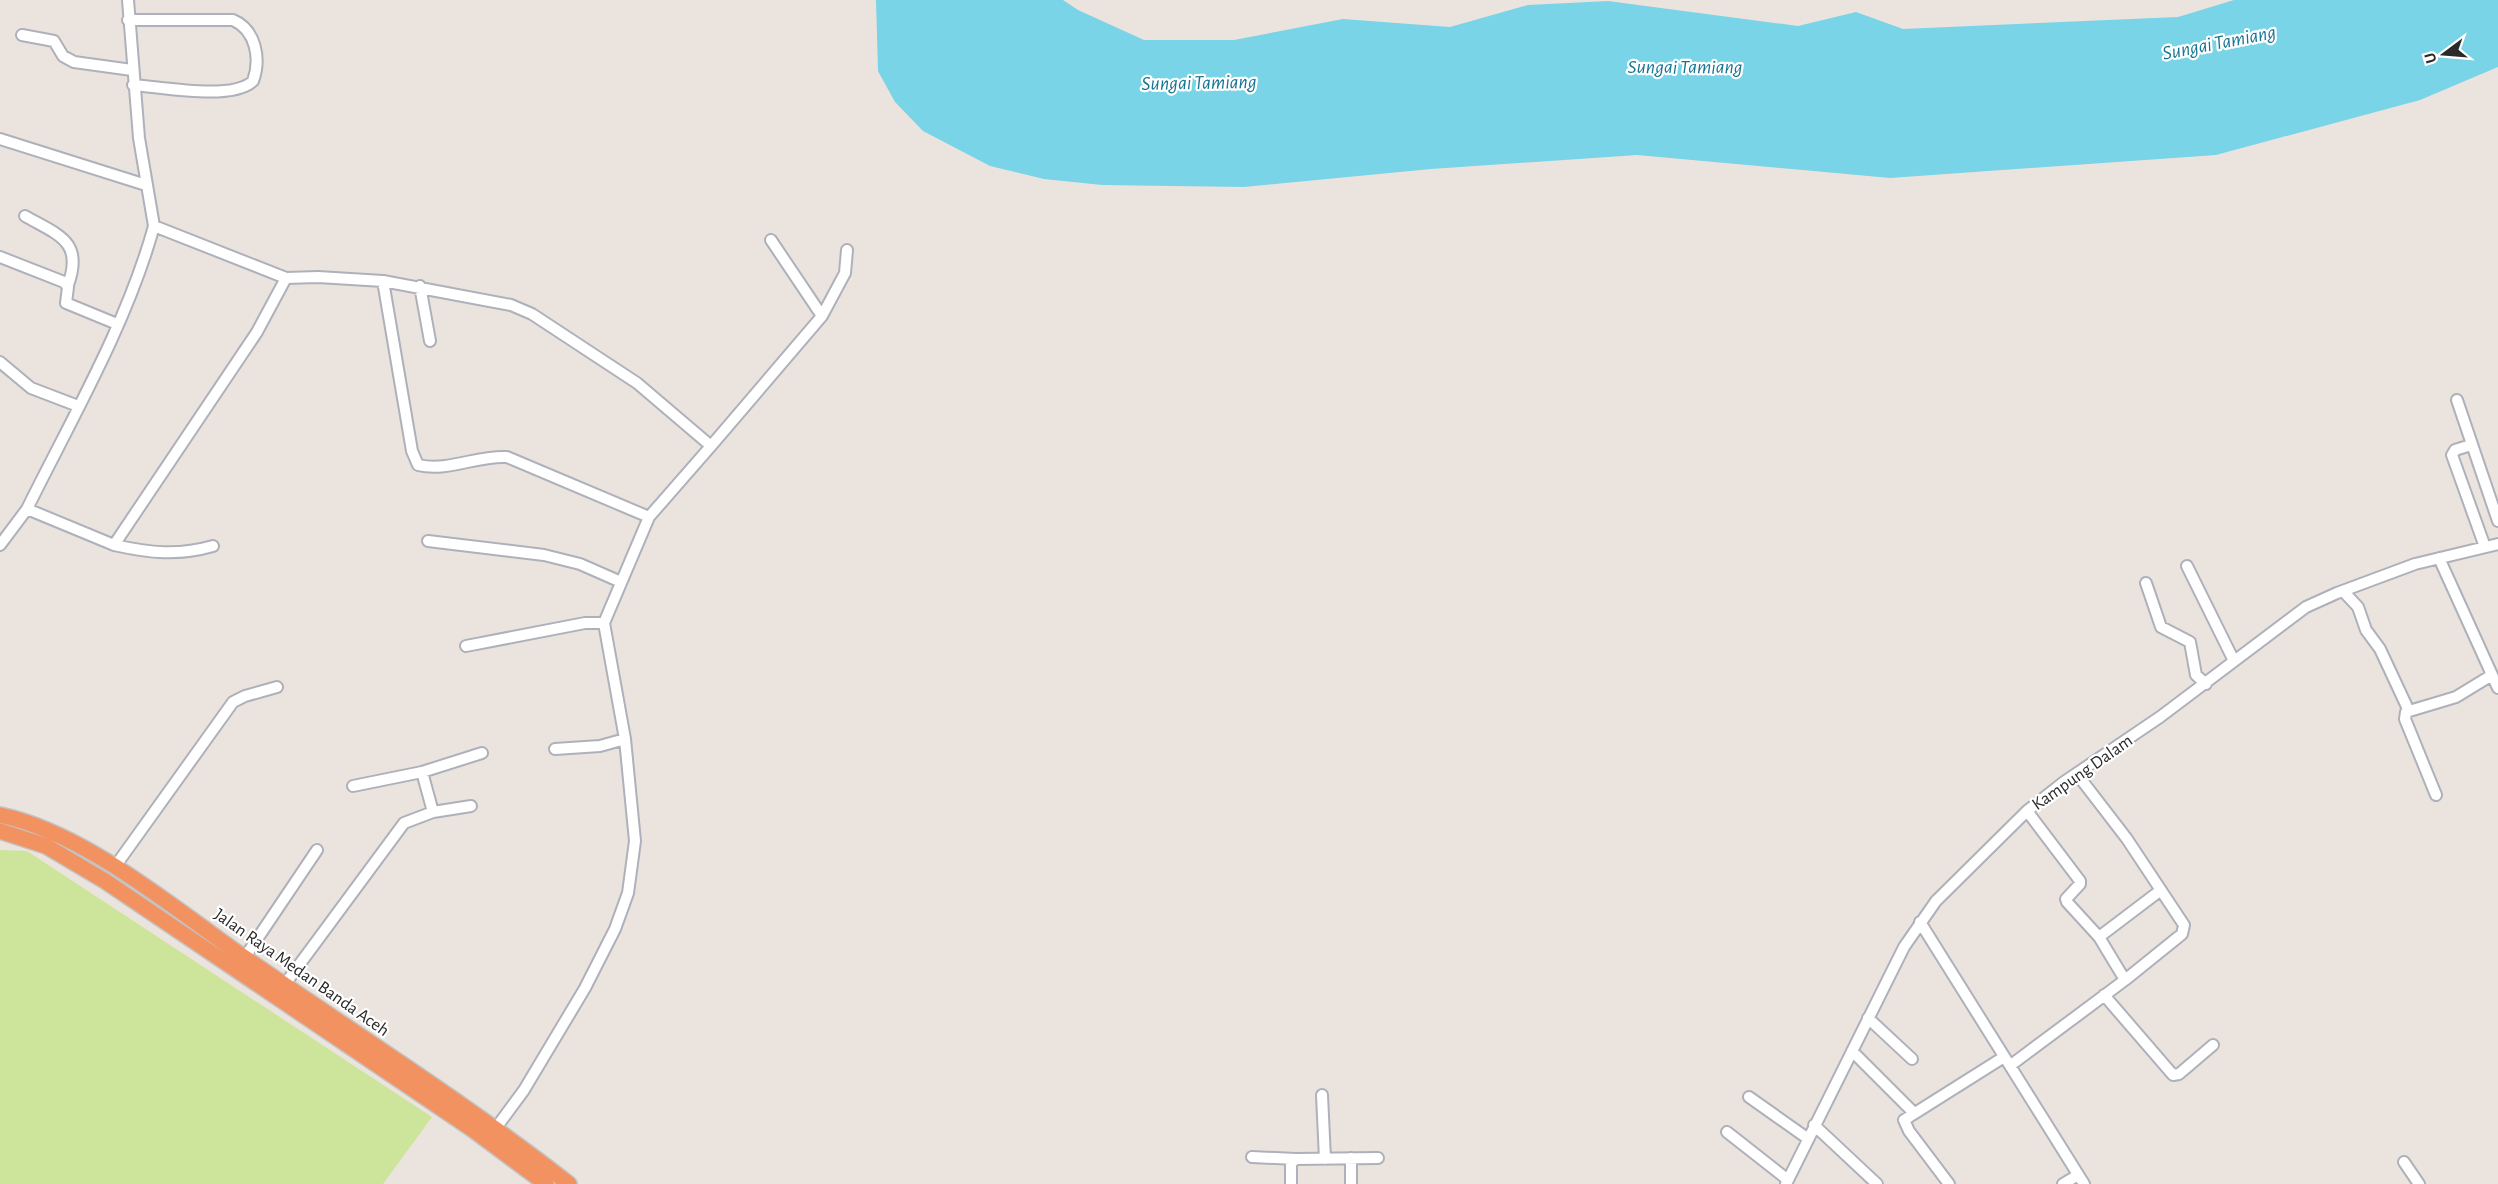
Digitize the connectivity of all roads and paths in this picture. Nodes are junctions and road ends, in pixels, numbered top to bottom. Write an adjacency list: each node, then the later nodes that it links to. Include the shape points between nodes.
1 (128, 0): 2 (street)
2 (128, 20): 4 (street); 5 (street, via 233,20 249,32 256,59 253,81 237,90)
3 (22, 35): 4 (street, via 54,41 63,56 74,62)
4 (132, 70): 5 (street)
5 (133, 85): 7 (street)
6 (0, 140): 7 (street)
7 (146, 185): 9 (street)
8 (25, 216): 15 (street, via 55,233 72,251 75,264)
9 (154, 226): 13 (street); 18 (street, via 142,267)
10 (771, 240): 17 (street)
11 (847, 249): 17 (street, via 845,273)
12 (0, 257): 15 (street)
13 (286, 278): 14 (street); 31 (street, via 257,332)
14 (383, 281): 16 (street); 26 (street, via 412,451 418,465 452,467 493,456 507,457)
15 (68, 285): 18 (street, via 66,303)
16 (420, 286): 19 (street); 24 (street, via 511,305 532,314 636,383)
17 (822, 316): 24 (street)
18 (117, 324): 22 (street)
19 (430, 340)
20 (0, 362): 22 (street, via 31,388)
21 (2457, 400): 23 (street)
22 (78, 406): 25 (street)
23 (2471, 445): 27 (street); 33 (street, via 2455,450 2452,455)
24 (711, 446): 26 (street)
25 (27, 509): 30 (street); 31 (street)
26 (649, 517): 36 (street)
27 (2498, 521)
28 (428, 542): 36 (street, via 544,555 580,564)
29 (2498, 544): 33 (street, Kampung Dalam)
30 (0, 545)
31 (114, 545): 32 (street, via 153,554 189,553)
32 (213, 546)
33 (2485, 547): 34 (street, Kampung Dalam)
34 (2439, 558): 38 (street, Kampung Dalam); 42 (street)
35 (2187, 566): 41 (street)
36 (621, 582): 39 (street)
37 (2146, 583): 43 (street, via 2161,627 2190,642 2196,675)
38 (2343, 591): 41 (street, Kampung Dalam, via 2306,608); 46 (street, via 2358,607)
39 (604, 623): 40 (street, via 585,623); 47 (street)
40 (466, 646)
41 (2234, 661): 43 (street, Kampung Dalam)
42 (2492, 675): 45 (street); 46 (street, via 2456,697)
43 (2206, 684): 51 (street, Kampung Dalam)
44 (277, 687): 60 (street, via 233,702)
45 (2498, 688)
46 (2408, 710): 53 (street, via 2405,719)
47 (625, 739): 48 (street, via 600,746); 78 (street, via 635,841 628,893 585,988 524,1090)
48 (555, 749)
49 (482, 753): 50 (street)
50 (422, 772): 52 (street); 56 (street)
51 (2077, 774): 55 (street, Kampung Dalam); 61 (street)
52 (353, 786)
53 (2436, 795)
54 (471, 806): 56 (street)
55 (2027, 811): 62 (street, Kampung Dalam); 64 (street, via 2079,879 2080,884 2066,900)
56 (433, 812): 67 (street, via 409,820 398,830)
57 (0, 815): 60 (highway, Jalan Raya Medan Banda Aceh, via 50,831)
58 (0, 831): 63 (highway, Jalan Raya Medan Banda Aceh, via 46,846)
59 (317, 850): 65 (street)
60 (114, 868): 63 (highway, Jalan Raya Medan Banda Aceh)
61 (2161, 890): 64 (street); 66 (street, via 2185,930)
62 (1920, 922): 69 (street, Kampung Dalam); 73 (street)
63 (193, 929): 65 (highway, Jalan Raya Medan Banda Aceh); 89 (highway, Jalan Raya Medan Banda Aceh, via 275,997 472,1129)
64 (2099, 937): 66 (street)
65 (245, 957): 67 (highway, Jalan Raya Medan Banda Aceh)
66 (2126, 980): 68 (street)
67 (285, 984): 78 (highway, Jalan Raya Medan Banda Aceh)
68 (2104, 995): 70 (street, via 2173,1075); 73 (street)
69 (1868, 1018): 71 (street, Kampung Dalam); 72 (street)
70 (2213, 1045)
71 (1852, 1051): 76 (street); 77 (street, Kampung Dalam)
72 (1912, 1059)
73 (2007, 1061): 76 (street); 87 (street)
74 (1322, 1095): 85 (street)
75 (1749, 1097): 80 (street)
76 (1914, 1113): 94 (street, via 1906,1118 1905,1124)
77 (1814, 1125): 80 (street, Kampung Dalam); 93 (street)
78 (496, 1128): 90 (highway, Jalan Raya Medan Banda Aceh)
79 (1727, 1132): 88 (street)
80 (1807, 1138): 88 (street, Kampung Dalam)
81 (1252, 1157): 84 (street)
82 (1351, 1158): 83 (street); 85 (street); 92 (street)
83 (1378, 1158)
84 (1296, 1159): 85 (street); 91 (street, via 1292,1163)
85 (1325, 1159)
86 (2404, 1162): 96 (street)
87 (2081, 1179): 95 (street)
88 (1787, 1182)
89 (546, 1184)
90 (569, 1184)
91 (1291, 1184)
92 (1351, 1184)
93 (1877, 1184)
94 (1949, 1184)
95 (2063, 1184)
96 (2419, 1184)

